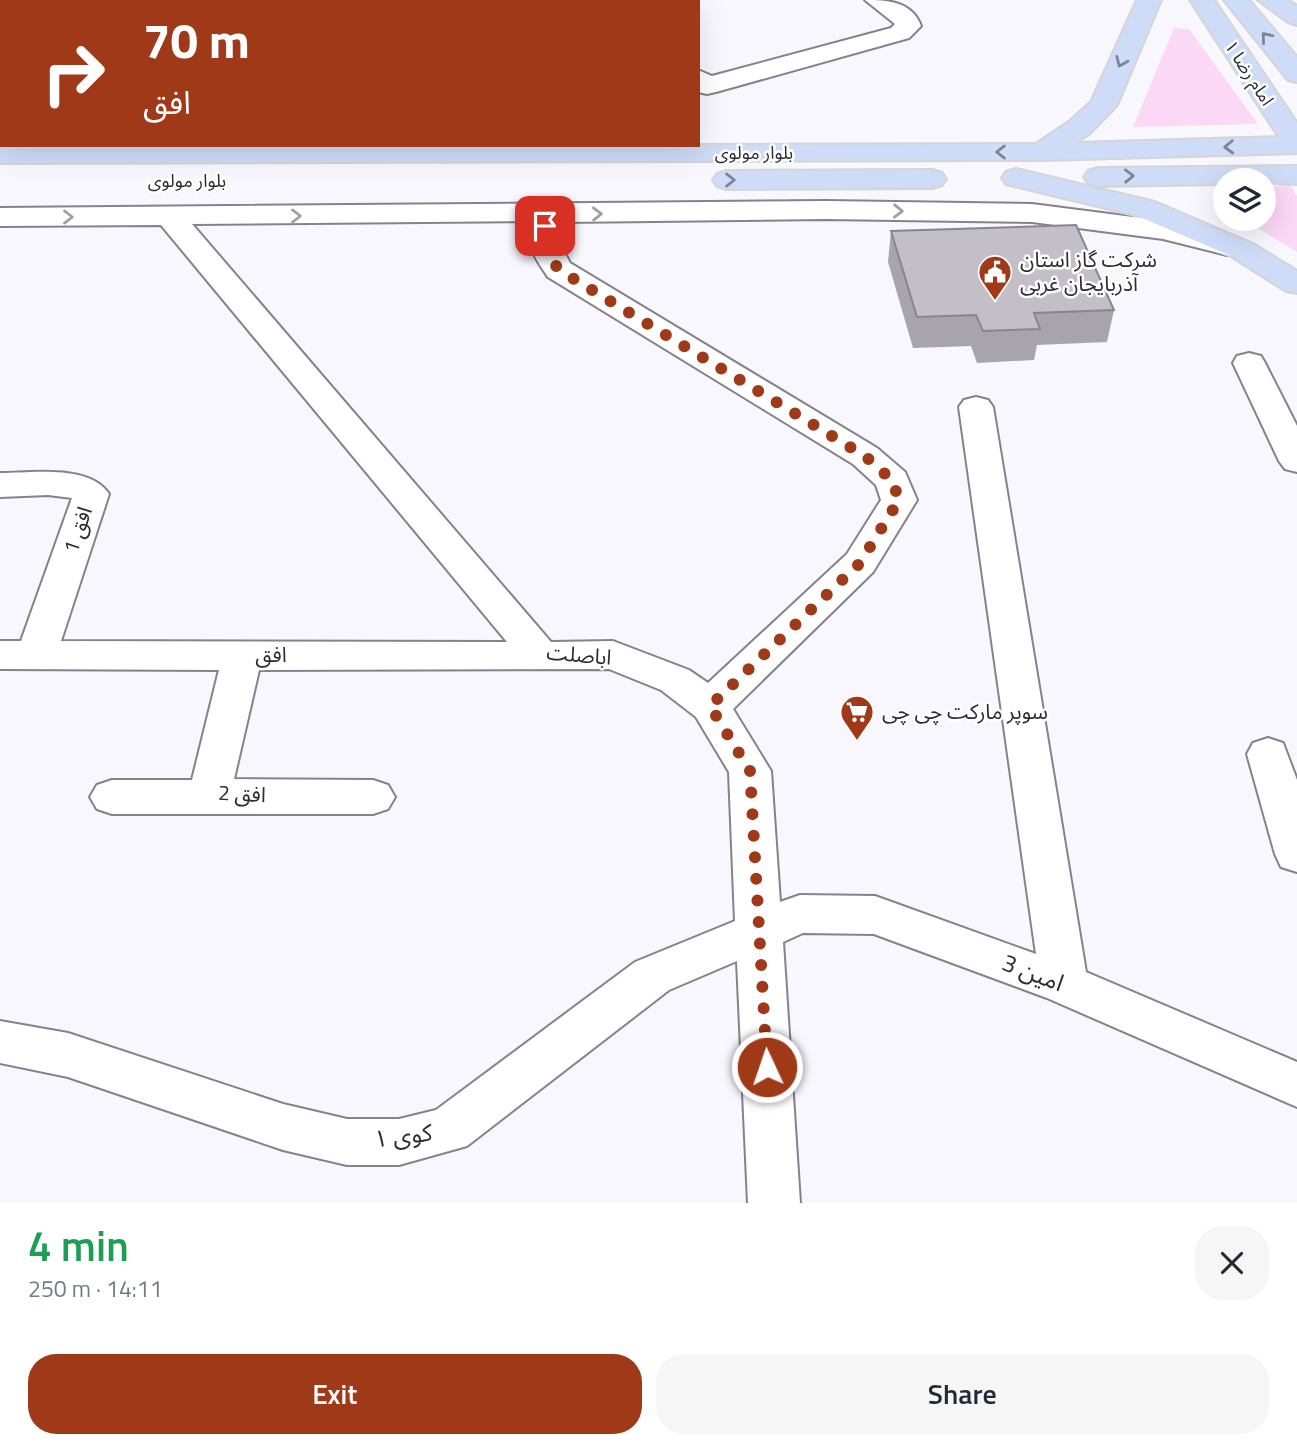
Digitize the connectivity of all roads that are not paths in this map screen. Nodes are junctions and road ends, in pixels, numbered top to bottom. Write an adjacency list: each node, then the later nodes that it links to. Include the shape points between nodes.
1 (877, 0): 8 (street, via 908,26 900,33 707,86)
2 (1149, 0): 11 (main road, one-way to 11, via 1103,105)
3 (1202, 0): 9 (main road, امام رضا ۱)
4 (1236, 0): 7 (main road, امام رضا ۱, one-way to 4)
5 (1270, 0): 6 (main road)
6 (1297, 17)
7 (1297, 74)
8 (700, 80)
9 (1297, 145): 11 (main road, بلوار مولوی, one-way to 11)
10 (126, 150): 11 (main road, بلوار مولوی, one-way to 10); 12 (main road, بلوار مولوی)
11 (1042, 152)
12 (0, 155)
13 (1297, 175): 14 (main road, بلوار مولوی, one-way to 13)
14 (1016, 178): 16 (main road, بلوار مولوی); 22 (main road, via 1145,208)
15 (695, 180): 16 (main road, بلوار مولوی, one-way to 16)
16 (876, 180): 19 (street)
17 (0, 181): 18 (main road, بلوار مولوی)
18 (556, 197): 19 (street, one-way to 19); 21 (street, one-way to 18); 31 (street, via 543,238 547,254 559,270 865,456 892,480 899,500 860,563)
19 (826, 210): 22 (street, one-way to 22, via 1032,213 1164,230)
20 (0, 217): 21 (street, one-way to 21)
21 (170, 217): 30 (street, اباصلت)
22 (1242, 250): 23 (main road)
23 (1297, 284)
24 (1249, 362): 26 (street)
25 (975, 407): 38 (street)
26 (1297, 461)
27 (0, 485): 28 (street, افق 1, via 71,485 90,494)
28 (18, 655): 29 (street, افق)
29 (242, 655): 30 (street, افق); 33 (street, افق 2)
30 (541, 656): 31 (street, اباصلت, via 613,656 676,680)
31 (710, 706): 37 (street, اباصلت, via 750,771)
32 (1268, 754): 36 (street)
33 (209, 796): 34 (street); 35 (street, افق 2)
34 (112, 797)
35 (373, 797)
36 (1297, 854)
37 (760, 931): 38 (street, امین 3, via 800,914 874,915); 39 (street, کوی ۱, via 652,976 449,1130 399,1142 347,1142 283,1127 68,1055); 41 (street, اباصلت)
38 (1064, 984): 40 (street, امین 3)
39 (0, 1042)
40 (1297, 1084)
41 (774, 1203)

